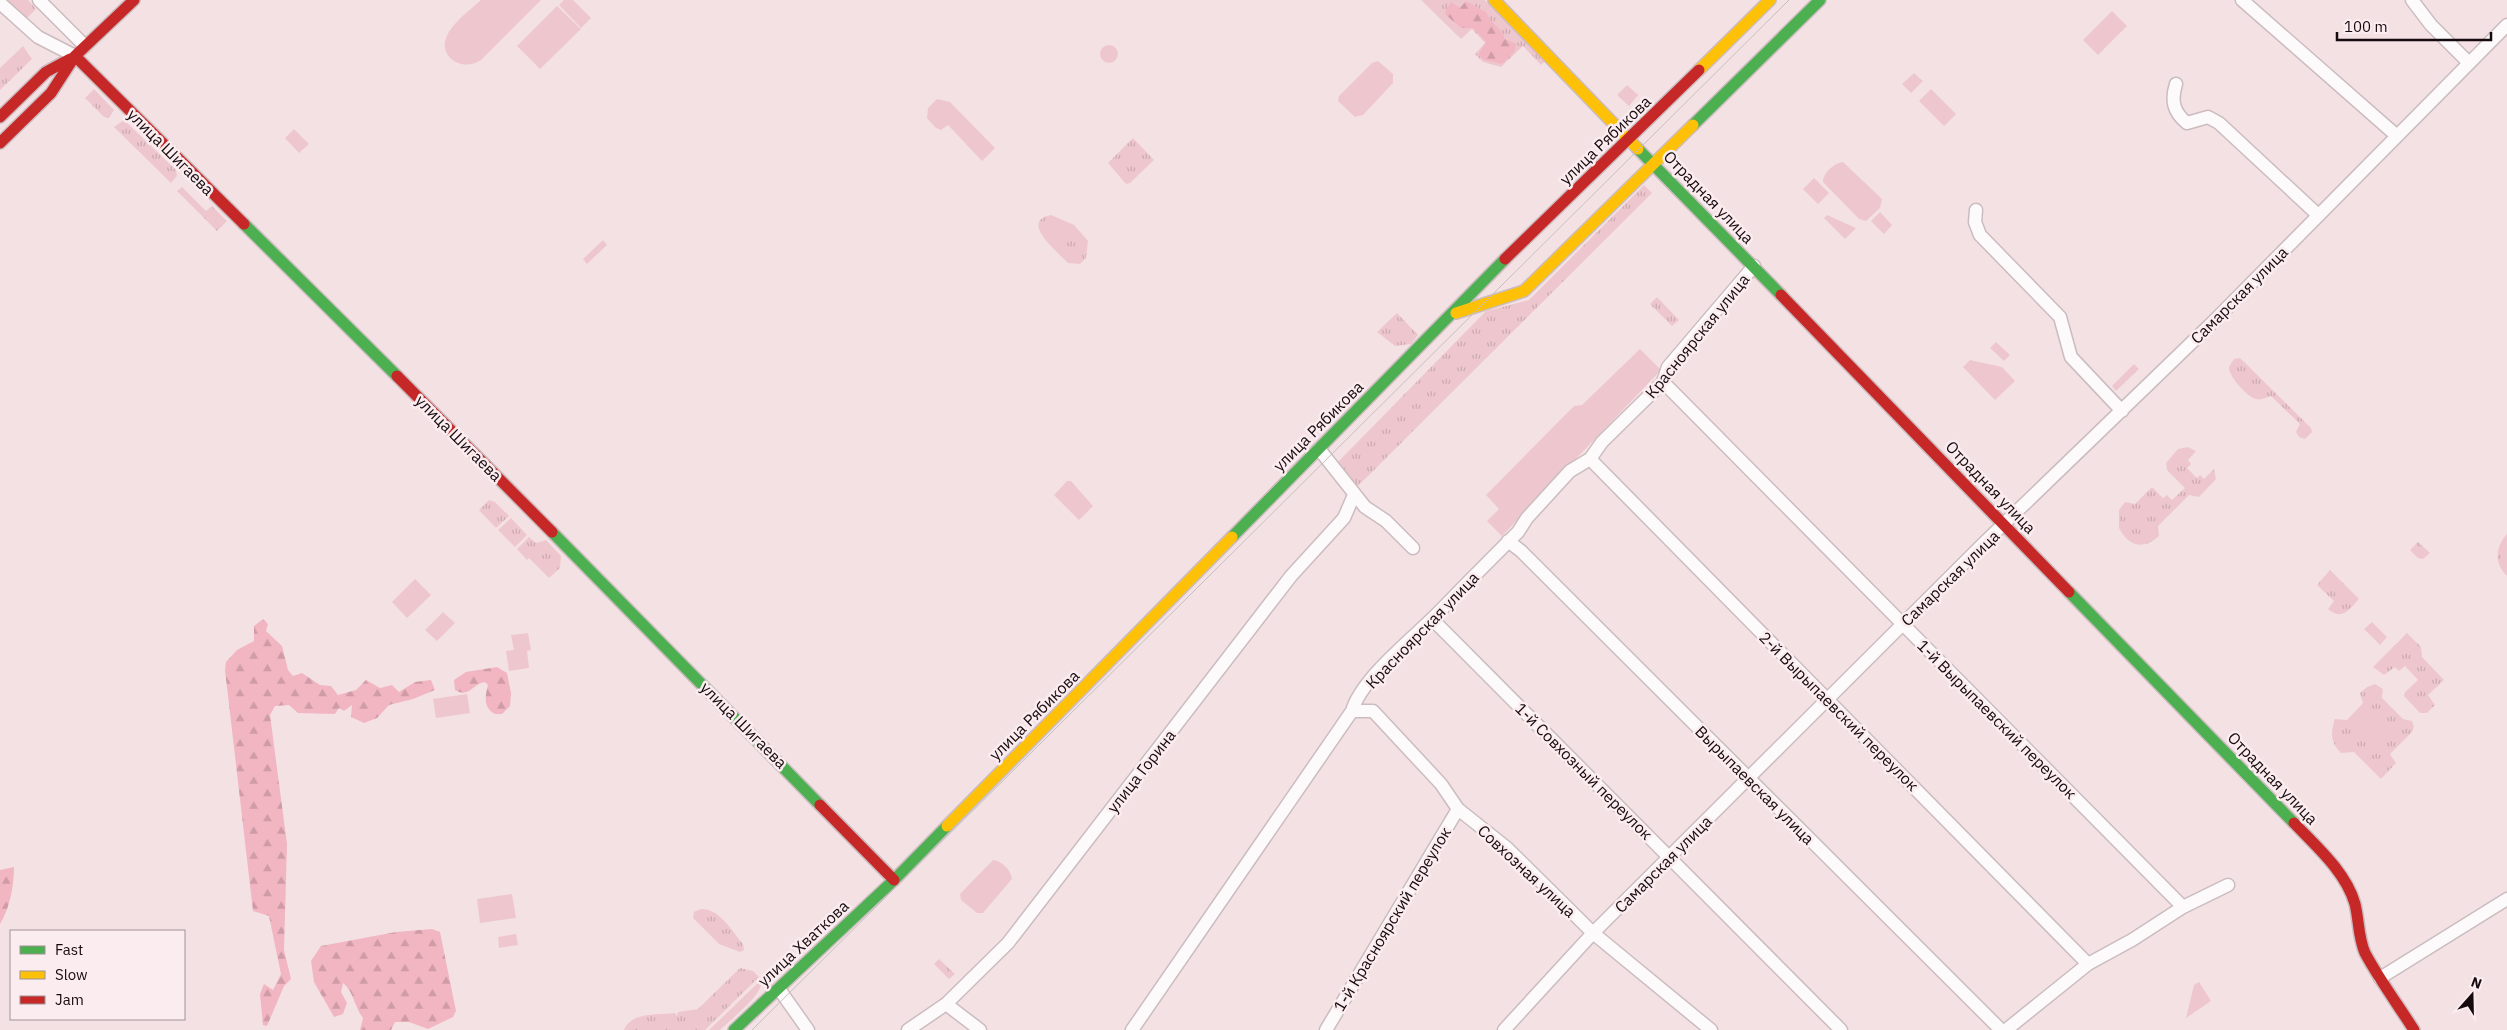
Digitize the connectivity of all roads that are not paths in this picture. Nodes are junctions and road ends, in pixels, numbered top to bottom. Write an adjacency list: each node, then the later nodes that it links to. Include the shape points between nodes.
1 (40, 0): 10 (street)
2 (134, 0): 10 (street)
3 (1494, 0): 16 (street, Отрадная улица)
4 (1770, 0): 16 (street, улица Рябикова)
5 (1820, 0): 18 (street)
6 (2242, 0): 15 (street)
7 (2412, 0): 12 (street, via 2431,25)
8 (0, 3): 11 (street, via 38,37)
9 (2507, 25): 12 (street, Самарская улица)
10 (85, 46): 11 (street)
11 (75, 56): 14 (street, via 46,72); 17 (street, via 51,92); 40 (street, улица Шигаева, via 578,556)
12 (2469, 63): 15 (street, Самарская улица)
13 (2176, 84): 20 (street, via 2172,102 2186,123 2208,117 2219,123)
14 (0, 117)
15 (2397, 136): 20 (street, Самарская улица)
16 (1630, 139): 18 (street, Отрадная улица); 22 (street, улица Рябикова)
17 (0, 143)
18 (1655, 164): 21 (street, Отрадная улица); 22 (street, via 1524,291 1470,306)
19 (1976, 210): 24 (street, via 1975,222 1980,235 2060,317 2071,357)
20 (2318, 215): 24 (street, Самарская улица)
21 (1754, 266): 23 (street, Красноярская улица, via 1668,368); 28 (street, Отрадная улица)
22 (1451, 315): 25 (street, улица Рябикова)
23 (1663, 382): 26 (street, Красноярская улица, via 1602,442); 32 (street, 1-й Вырыпаевский переулок)
24 (2122, 411): 28 (street, Самарская улица)
25 (1319, 449): 27 (street); 40 (street, улица Рябикова)
26 (1590, 459): 29 (street, Красноярская улица, via 1574,466); 34 (street, 2-й Вырыпаевский переулок)
27 (1354, 495): 30 (street); 48 (street, улица Горина, via 1344,518 1291,576 1008,943)
28 (2006, 524): 32 (street, Самарская улица); 46 (street, Отрадная улица, via 2335,867 2352,894 2360,937)
29 (1508, 542): 31 (street, Красноярская улица); 37 (street, Вырыпаевская улица)
30 (1413, 548)
31 (1432, 619): 33 (street, Красноярская улица); 39 (street, 1-й Совхозный переулок)
32 (1903, 624): 34 (street, Самарская улица); 43 (street, 1-й Вырыпаевский переулок)
33 (1368, 684): 35 (street, Красноярская улица); 36 (street)
34 (1827, 700): 37 (street, Самарская улица); 45 (street, 2-й Вырыпаевский переулок)
35 (1352, 711): 36 (street); 54 (street, Красноярская улица)
36 (1373, 711): 38 (street, Совхозная улица, via 1441,784)
37 (1749, 778): 39 (street, Самарская улица); 58 (street, Вырыпаевская улица)
38 (1458, 809): 44 (street, Совхозная улица, via 1507,848); 55 (street, 1-й Красноярский переулок)
39 (1670, 857): 44 (street, Самарская улица); 57 (street, 1-й Совхозный переулок)
40 (894, 880): 47 (street, улица Хваткова)
41 (2228, 885): 43 (street)
42 (2507, 899): 46 (street)
43 (2183, 908): 45 (street)
44 (1593, 933): 49 (street, Самарская улица); 56 (street, Совхозная улица)
45 (2088, 964): 59 (street)
46 (2380, 978): 60 (street, Отрадная улица)
47 (779, 989): 50 (street, улица Хваткова); 51 (street)
48 (946, 1004): 52 (street, улица Горина); 53 (street)
49 (1508, 1028)
50 (734, 1030)
51 (808, 1030)
52 (908, 1030)
53 (980, 1030)
54 (1132, 1030)
55 (1326, 1030)
56 (1711, 1030)
57 (1841, 1030)
58 (2001, 1030)
59 (2006, 1030)
60 (2414, 1030)

